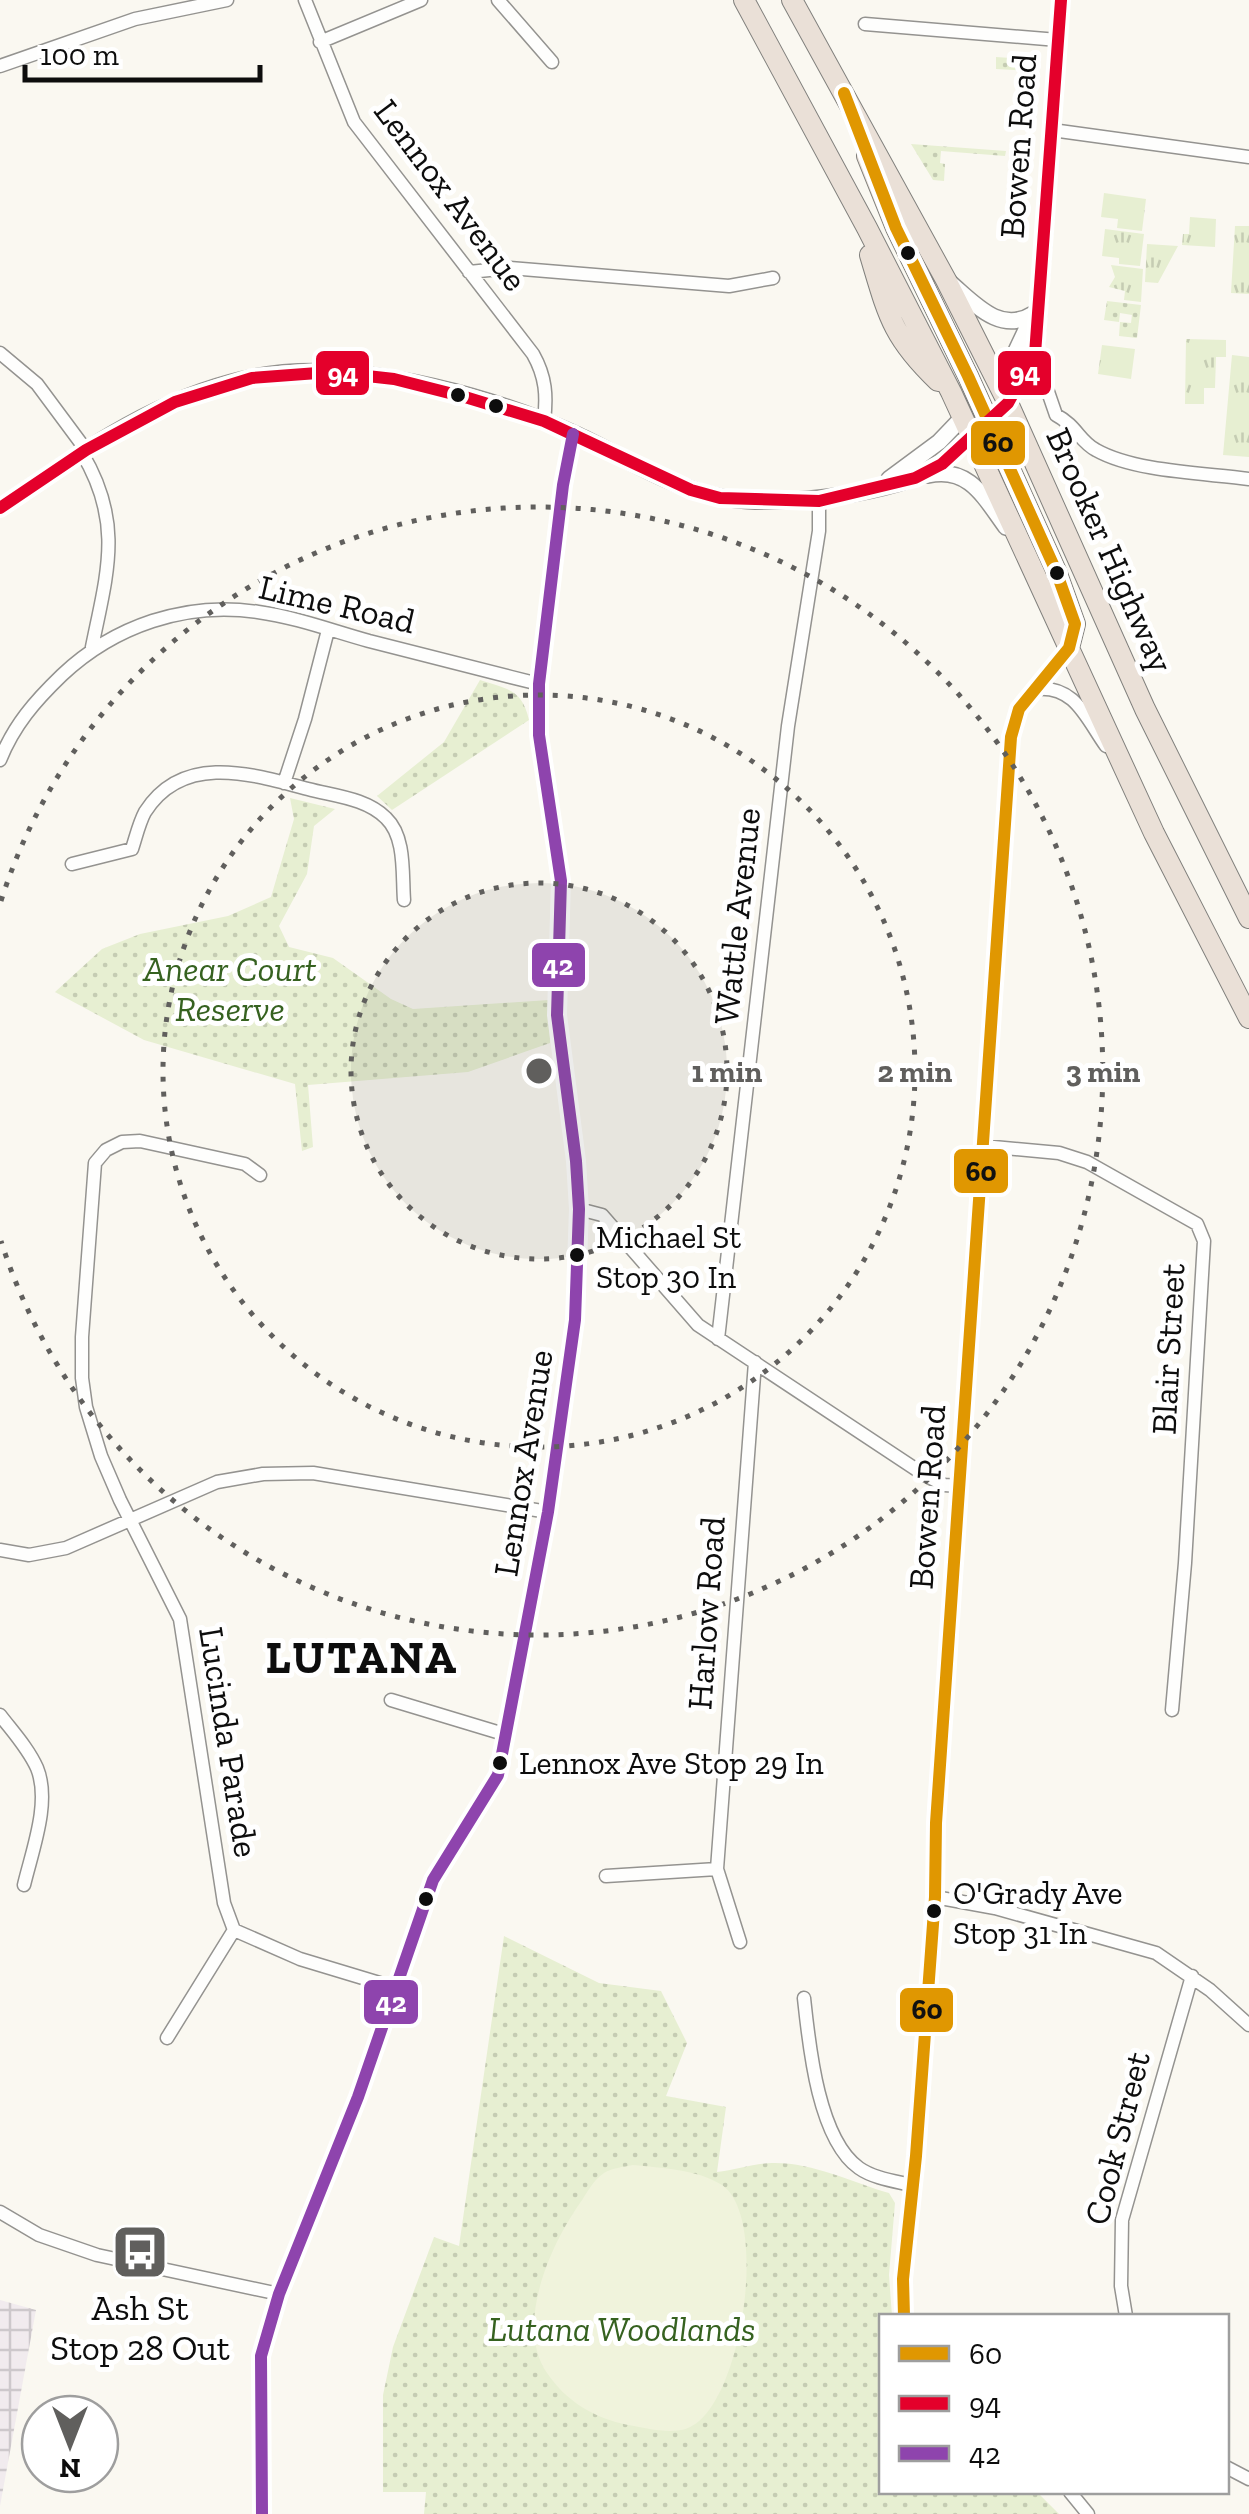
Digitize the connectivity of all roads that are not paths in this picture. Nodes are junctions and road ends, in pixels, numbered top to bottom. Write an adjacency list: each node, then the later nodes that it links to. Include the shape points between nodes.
1 (228, 0): 12 (street, via 134,19)
2 (305, 0): 10 (street, Lennox Avenue)
3 (421, 0): 10 (street)
4 (498, 0): 11 (street)
5 (744, 0): 26 (highway, via 856,208 904,345 951,392)
6 (792, 0): 13 (highway, Brooker Highway)
7 (1062, 0): 9 (street, Bowen Road)
8 (865, 24): 9 (street)
9 (1058, 40): 14 (street, Bowen Road)
10 (320, 42): 16 (street, Lennox Avenue, via 354,122)
11 (552, 62)
12 (0, 66)
13 (844, 93): 18 (highway, Brooker Highway); 24 (highway, via 896,228)
14 (1052, 130): 15 (street); 19 (street, Bowen Road)
15 (1249, 157)
16 (469, 272): 17 (street, via 510,268 730,286); 27 (street, Lennox Avenue, via 541,368)
17 (773, 278)
18 (946, 280): 20 (street, via 999,320); 23 (highway, Brooker Highway)
19 (1039, 297): 20 (street, Bowen Road); 22 (street, Bowen Road)
20 (1033, 314): 23 (street, Bowen Road)
21 (0, 354): 31 (street, via 37,384)
22 (1035, 354): 25 (street, Bowen Road); 33 (street, via 1056,416 1072,423 1095,450)
23 (997, 384): 24 (highway); 25 (highway, Brooker Highway)
24 (978, 402): 26 (highway); 28 (highway)
25 (1008, 404): 28 (highway, Bowen Road); 48 (highway, Brooker Highway, via 1145,709)
26 (962, 418): 30 (highway); 34 (street)
27 (544, 422): 29 (street); 31 (street, via 394,380 285,373 175,402)
28 (988, 425): 30 (highway, Bowen Road); 40 (highway, via 1068,602 1076,628)
29 (573, 434): 35 (street, via 720,498); 41 (street, Lennox Avenue)
30 (970, 438): 32 (street); 37 (highway)
31 (84, 452): 36 (street); 39 (street, via 106,506 110,544)
32 (914, 478): 34 (street); 37 (street, via 950,472 964,478)
33 (1249, 479)
34 (878, 487): 35 (street)
35 (818, 501): 53 (street, Wattle Avenue)
36 (0, 508)
37 (1030, 560): 40 (highway)
38 (328, 630): 39 (street, Lime Road, via 258,612 210,610 167,616); 41 (street, Lime Road); 45 (street)
39 (92, 647): 43 (street, Lime Road, via 38,698)
40 (1069, 648): 42 (street, Bowen Road); 44 (highway)
41 (539, 684): 52 (street, Lennox Avenue, via 539,734 561,881 557,1015)
42 (1036, 688): 44 (street, via 1070,695); 50 (street, Bowen Road, via 1018,710 1010,737)
43 (0, 760)
44 (1129, 780): 49 (highway)
45 (284, 782): 46 (street, via 218,770 186,778 159,794 143,815 132,849); 47 (street, via 368,804 387,819 398,835)
46 (72, 864)
47 (404, 900)
48 (1249, 918)
49 (1249, 1018)
50 (983, 1146): 55 (street, Bowen Road); 60 (street, Blair Street, via 1087,1162 1197,1224 1204,1241)
51 (260, 1175): 57 (street, Lucinda Parade, via 245,1164 140,1141 122,1142 95,1163 82,1378 100,1456)
52 (579, 1209): 53 (street, via 602,1215 680,1308); 56 (street, Lennox Avenue, via 575,1320)
53 (718, 1339): 54 (street)
54 (756, 1362): 55 (street, via 922,1474); 63 (street, Harlow Road)
55 (960, 1486): 66 (street, Bowen Road)
56 (548, 1512): 57 (street, via 314,1473 262,1474 217,1482); 62 (street, Lennox Avenue)
57 (131, 1521): 58 (street, via 66,1548 29,1555); 67 (street, Lucinda Parade, via 180,1618 224,1903)
58 (0, 1550)
59 (391, 1700): 62 (street)
60 (1172, 1710)
61 (0, 1715): 65 (street, via 28,1750 41,1782)
62 (507, 1735): 70 (street, Lennox Avenue, via 498,1775 433,1880)
63 (717, 1869): 64 (street); 68 (street, Harlow Road)
64 (606, 1876)
65 (24, 1886)
66 (934, 1897): 69 (street, via 1156,1953); 74 (street, Bowen Road)
67 (234, 1930): 70 (street); 73 (street)
68 (740, 1942)
69 (1192, 1976): 72 (street); 78 (street, Cook Street, via 1122,2220)
70 (396, 1988): 76 (street, Lennox Avenue)
71 (804, 1998): 74 (street, via 810,2052 833,2136 858,2168)
72 (1249, 2024)
73 (167, 2038)
74 (911, 2186): 77 (street, Bowen Road)
75 (0, 2212): 76 (street, via 39,2235 97,2255)
76 (279, 2294): 80 (street, Lennox Avenue, via 262,2356)
77 (904, 2314)
78 (1126, 2314)
79 (1072, 2494): 81 (street)
80 (262, 2514)
81 (1088, 2514)

